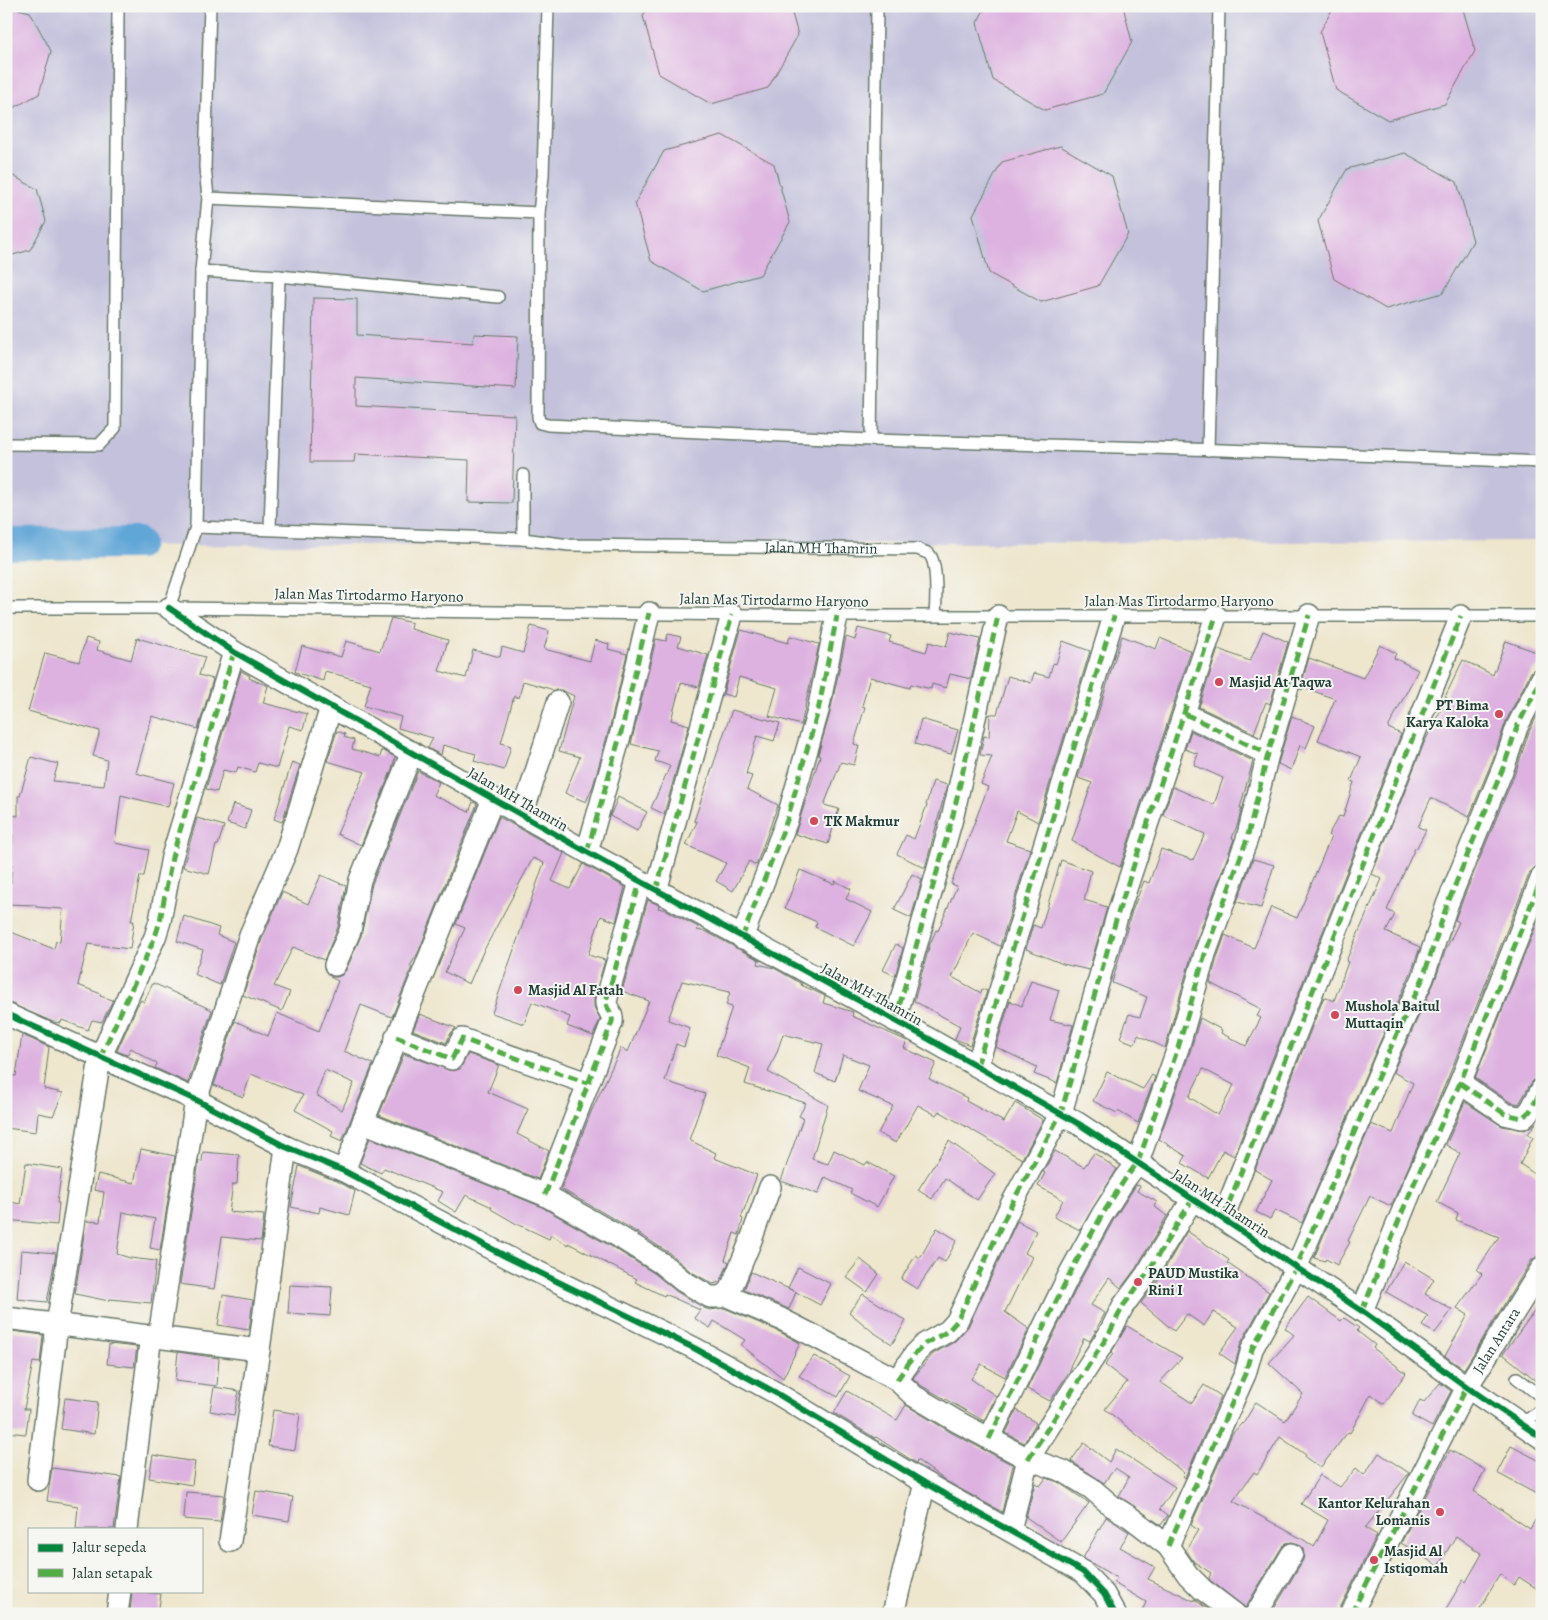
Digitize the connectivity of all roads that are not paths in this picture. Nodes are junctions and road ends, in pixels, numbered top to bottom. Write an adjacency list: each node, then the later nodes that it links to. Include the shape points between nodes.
1 (118, 6): 12 (lane, via 115,428 99,445)
2 (210, 6): 6 (lane)
3 (548, 6): 7 (lane)
4 (877, 6): 11 (lane)
5 (1219, 6): 13 (lane)
6 (208, 198): 7 (lane); 8 (lane)
7 (539, 213): 11 (lane, via 540,423)
8 (201, 272): 9 (lane); 16 (lane)
9 (279, 276): 10 (lane); 17 (lane)
10 (498, 297)
11 (871, 440): 13 (lane)
12 (6, 444)
13 (1208, 450): 14 (lane)
14 (1542, 462)
15 (522, 475): 18 (lane)
16 (196, 527): 17 (lane, Jalan MH Thamrin); 20 (lane)
17 (270, 528): 18 (lane, Jalan MH Thamrin)
18 (523, 539): 23 (lane, Jalan MH Thamrin, via 569,545 918,550 929,553 933,560)
19 (6, 608): 20 (lane, Jalan Mas Tirtodarmo Haryono)
20 (169, 608): 21 (lane, Jalan Mas Tirtodarmo Haryono); 31 (street, Jalan MH Thamrin)
21 (649, 613): 22 (lane, Jalan Mas Tirtodarmo Haryono); 40 (street, via 622,729)
22 (732, 615): 25 (lane, Jalan Mas Tirtodarmo Haryono); 42 (street)
23 (935, 615): 25 (lane, Jalan Mas Tirtodarmo Haryono); 26 (lane, Jalan Mas Tirtodarmo Haryono)
24 (1309, 615): 28 (lane, Jalan Mas Tirtodarmo Haryono); 29 (lane, Jalan Mas Tirtodarmo Haryono); 37 (street)
25 (837, 616): 43 (street, via 818,710 787,820)
26 (998, 616): 27 (lane, Jalan Mas Tirtodarmo Haryono); 46 (street, via 953,815)
27 (1114, 616): 28 (lane, Jalan Mas Tirtodarmo Haryono); 49 (street)
28 (1216, 616): 35 (street)
29 (1461, 616): 30 (lane, Jalan Mas Tirtodarmo Haryono); 62 (street)
30 (1542, 616)
31 (234, 652): 34 (street, Jalan MH Thamrin); 48 (street, via 172,856 155,937)
32 (1542, 678): 63 (street, via 1517,728 1447,905 1423,978)
33 (558, 702): 39 (street)
34 (331, 707): 36 (street, Jalan MH Thamrin); 53 (street, via 287,849 250,934)
35 (1185, 714): 37 (street); 54 (street, via 1118,913)
36 (412, 752): 38 (street, Jalan MH Thamrin); 44 (street, via 360,880 350,931)
37 (1268, 754): 57 (street, via 1247,839 1205,954 1178,1048)
38 (492, 799): 39 (street, Jalan MH Thamrin); 47 (street)
39 (522, 816): 40 (street, Jalan MH Thamrin)
40 (587, 852): 42 (street, Jalan MH Thamrin)
41 (1542, 876): 50 (street)
42 (648, 886): 43 (street, Jalan MH Thamrin); 51 (street, via 606,1001 613,1015 612,1022)
43 (742, 938): 46 (street, Jalan MH Thamrin)
44 (335, 965)
45 (6, 1014): 48 (street)
46 (895, 1021): 49 (street, Jalan MH Thamrin)
47 (396, 1037): 51 (street, via 452,1059 462,1039); 55 (street)
48 (100, 1058): 53 (street); 68 (street)
49 (977, 1066): 54 (street, Jalan MH Thamrin)
50 (1460, 1083): 52 (street, via 1505,1114 1522,1118 1530,1111); 66 (street, via 1412,1188)
51 (587, 1084): 60 (street)
52 (1542, 1089)
53 (196, 1100): 56 (street); 69 (street)
54 (1061, 1114): 57 (street, Jalan MH Thamrin); 72 (street, via 1012,1205 957,1321 948,1331 925,1344)
55 (362, 1122): 58 (street); 60 (street)
56 (286, 1147): 58 (street); 70 (street)
57 (1138, 1162): 61 (street, Jalan MH Thamrin); 78 (street, via 1102,1215 1070,1273)
58 (344, 1171): 81 (street, via 507,1257 694,1348 776,1393)
59 (770, 1187): 65 (street, via 730,1291)
60 (545, 1195): 65 (street, via 654,1258 697,1290 710,1297)
61 (1192, 1200): 62 (street, Jalan MH Thamrin); 79 (street)
62 (1223, 1218): 63 (street, Jalan MH Thamrin)
63 (1296, 1268): 66 (street, Jalan MH Thamrin); 85 (street, via 1252,1349 1245,1374)
64 (1542, 1268): 73 (street, Jalan Antara)
65 (725, 1295): 72 (street, via 781,1319)
66 (1362, 1311): 73 (street, Jalan MH Thamrin)
67 (6, 1318): 68 (street)
68 (57, 1325): 69 (street); 80 (street)
69 (155, 1336): 70 (street); 82 (street)
70 (259, 1350): 84 (street)
71 (1517, 1378): 74 (lane)
72 (897, 1380): 78 (street, via 914,1396)
73 (1467, 1387): 76 (street, Jalan MH Thamrin); 93 (street, Jalan Antara)
74 (1542, 1397)
75 (1542, 1410): 76 (lane)
76 (1522, 1423): 77 (street, Jalan MH Thamrin)
77 (1542, 1438)
78 (989, 1439): 79 (street)
79 (1028, 1459): 83 (street); 85 (street, via 1063,1471 1084,1484)
80 (38, 1480)
81 (925, 1483): 83 (street); 89 (street)
82 (127, 1528)
83 (1010, 1530): 90 (street, via 1084,1572 1104,1594)
84 (230, 1541)
85 (1168, 1546): 91 (street, via 1202,1589)
86 (1292, 1554): 92 (street)
87 (120, 1592): 88 (street)
88 (117, 1614)
89 (893, 1614)
90 (1115, 1614)
91 (1234, 1614)
92 (1256, 1614)
93 (1351, 1614)

